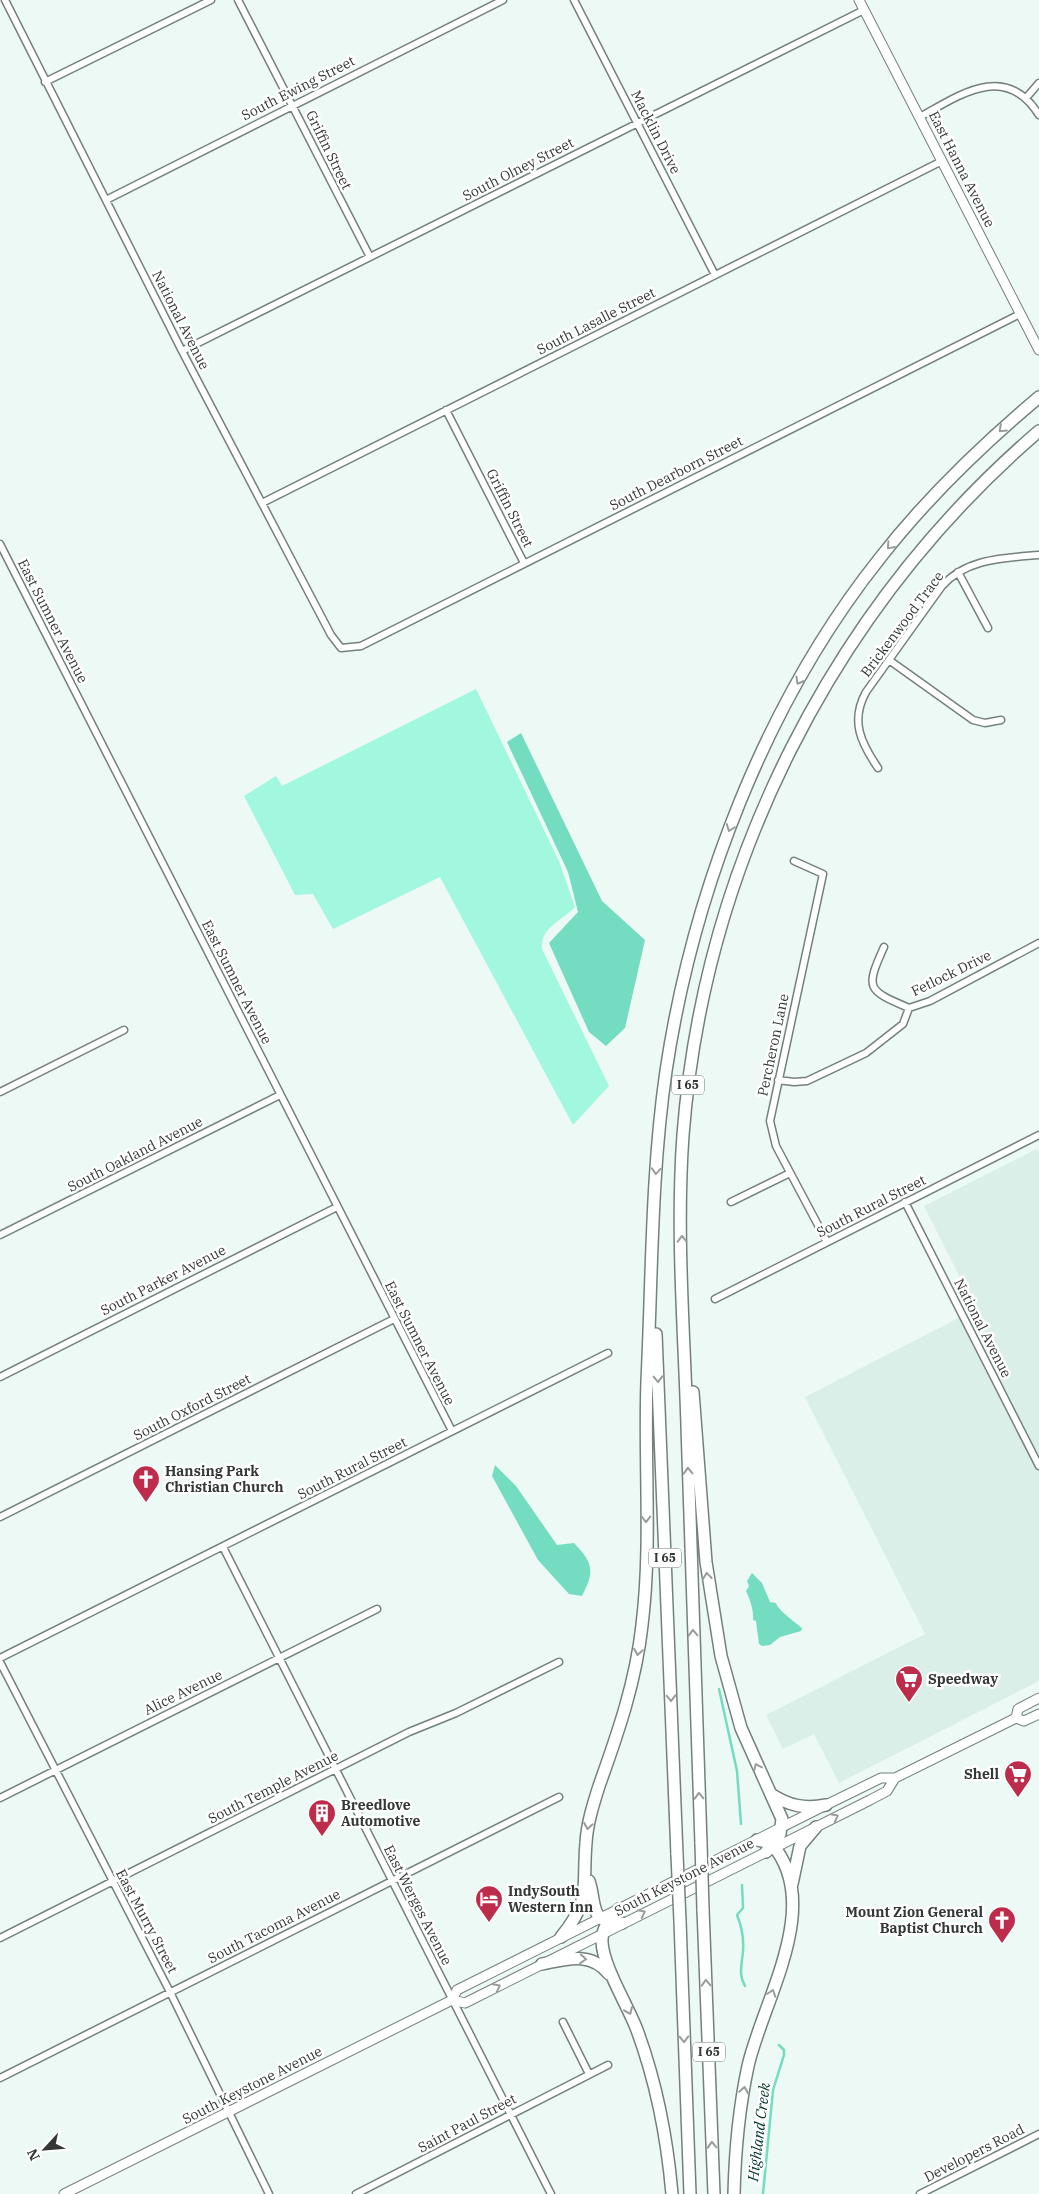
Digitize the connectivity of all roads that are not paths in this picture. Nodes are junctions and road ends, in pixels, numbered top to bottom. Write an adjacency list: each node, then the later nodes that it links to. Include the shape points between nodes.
1 (5, 0): 8 (street, National Avenue)
2 (211, 0): 8 (street)
3 (238, 0): 11 (street, Griffin Street)
4 (503, 0): 11 (street, South Ewing Street)
5 (574, 0): 14 (street, Macklin Drive)
6 (859, 0): 7 (main road, East Hanna Avenue)
7 (864, 10): 13 (main road, East Hanna Avenue); 14 (street, South Olney Street)
8 (45, 82): 16 (street, National Avenue)
9 (1039, 83): 10 (street)
10 (1026, 98): 12 (street); 13 (street, via 1006,87 981,87)
11 (292, 105): 16 (street, South Ewing Street); 17 (street, Griffin Street)
12 (1039, 115)
13 (920, 117): 15 (main road, East Hanna Avenue)
14 (637, 124): 17 (street, South Olney Street); 18 (street, Macklin Drive)
15 (942, 161): 18 (street, South Lasalle Street); 19 (main road, East Hanna Avenue)
16 (106, 200): 21 (street, National Avenue)
17 (370, 257): 21 (street, South Olney Street)
18 (715, 275): 23 (street, South Lasalle Street)
19 (1020, 314): 20 (main road, East Hanna Avenue); 28 (street, South Dearborn Street)
20 (1039, 350)
21 (182, 351): 25 (street, National Avenue)
22 (1039, 397): 50 (highway, I 65, one-way to 50, via 953,476 880,557 838,616 808,666 755,768 711,881 678,1002 659,1130)
23 (446, 410): 25 (street, South Lasalle Street); 28 (street, Griffin Street)
24 (1039, 431): 51 (highway, I 65, one-way to 24, via 683,1136 696,1034 711,960 745,852 766,800 817,699 889,589 964,502)
25 (262, 503): 31 (street, National Avenue, via 334,641)
26 (0, 544): 42 (street, East Sumner Avenue)
27 (1039, 555): 29 (street, Brickenwood Trace, via 987,560)
28 (524, 563): 31 (street, South Dearborn Street, via 361,646)
29 (958, 572): 30 (street); 32 (street, Brickenwood Trace, via 942,586)
30 (988, 628)
31 (341, 648)
32 (889, 660): 33 (street, via 973,720 985,723); 34 (street, Brickenwood Trace, via 866,692 858,714 859,737)
33 (1001, 720)
34 (878, 768)
35 (794, 860): 40 (street, Percheron Lane, via 823,874)
36 (1039, 943): 38 (street, Fetlock Drive, via 930,1001)
37 (884, 947): 38 (street, via 872,974 873,986 883,998)
38 (909, 1008): 40 (street, Fetlock Drive, via 903,1024 866,1053 807,1081)
39 (124, 1030): 41 (street)
40 (778, 1080): 44 (street, Percheron Lane, via 770,1121 773,1138)
41 (0, 1092)
42 (280, 1095): 47 (street, East Sumner Avenue); 48 (street, South Oakland Avenue)
43 (1039, 1135): 46 (street, South Rural Street)
44 (790, 1173): 45 (street); 49 (street, Percheron Lane)
45 (731, 1202)
46 (905, 1202): 49 (street, South Rural Street); 57 (street, National Avenue)
47 (338, 1207): 53 (street, East Sumner Avenue); 55 (street, South Parker Avenue)
48 (0, 1235)
49 (827, 1242): 52 (street, South Rural Street)
50 (653, 1260): 79 (highway, one-way to 79, via 647,1389 646,1586 642,1628 626,1707 590,1817); 104 (highway, I 65, one-way to 104, bridge)
51 (682, 1263): 71 (highway, one-way to 51, via 738,1718 711,1608); 105 (highway, I 65, one-way to 51, bridge)
52 (715, 1300)
53 (394, 1319): 56 (street, East Sumner Avenue); 58 (street, South Oxford Street)
54 (608, 1353): 56 (street, South Rural Street)
55 (0, 1376)
56 (452, 1431): 59 (street, South Rural Street)
57 (1039, 1466)
58 (0, 1517)
59 (223, 1547): 61 (street, South Rural Street); 62 (street, East Werges Avenue)
60 (377, 1609): 62 (street, Alice Avenue)
61 (0, 1658)
62 (280, 1658): 68 (street, East Werges Avenue); 69 (street, Alice Avenue)
63 (0, 1662): 69 (street, East Murry Street)
64 (559, 1662): 68 (street, South Temple Avenue)
65 (1039, 1698): 67 (main road, South Keystone Avenue, via 1018,1710)
66 (1039, 1714): 67 (main road, South Keystone Avenue, via 1024,1721)
67 (1016, 1718): 70 (main road, South Keystone Avenue)
68 (336, 1769): 80 (street, East Werges Avenue); 81 (street, South Temple Avenue)
69 (55, 1770): 73 (street, Alice Avenue); 81 (street, East Murry Street)
70 (895, 1778): 74 (main road, South Keystone Avenue, via 880,1778); 76 (main road, South Keystone Avenue, one-way to 70, via 887,1791)
71 (770, 1793): 74 (highway, via 791,1805 808,1808); 75 (highway, via 782,1820)
72 (560, 1797): 80 (street, South Tacoma Avenue)
73 (0, 1798)
74 (826, 1805): 75 (main road, South Keystone Avenue)
75 (781, 1827): 77 (main road, South Keystone Avenue); 78 (highway)
76 (816, 1827): 78 (main road, South Keystone Avenue); 82 (highway, via 800,1846)
77 (757, 1840): 78 (highway); 83 (main road, South Keystone Avenue)
78 (771, 1848): 82 (highway, via 784,1860); 84 (main road, South Keystone Avenue, one-way to 78)
79 (585, 1870): 85 (highway, via 594,1909); 86 (highway, via 581,1908)
80 (392, 1881): 90 (street, South Tacoma Avenue); 91 (street, East Werges Avenue)
81 (112, 1882): 87 (street, South Temple Avenue); 90 (street, East Murry Street)
82 (791, 1891): 106 (highway, one-way to 82, via 744,2084 787,1946)
83 (619, 1909): 85 (highway)
84 (622, 1923): 85 (highway)
85 (604, 1924): 86 (main road, South Keystone Avenue); 88 (main road, South Keystone Avenue); 89 (highway, via 603,1952)
86 (562, 1937): 91 (main road, South Keystone Avenue, via 457,1990)
87 (0, 1938)
88 (542, 1964): 89 (highway, one-way to 89, via 584,1958 601,1965); 91 (main road, South Keystone Avenue, one-way to 88, via 465,2003)
89 (616, 1981): 103 (highway, one-way to 103, via 638,2031 656,2088 666,2135)
90 (170, 1992): 95 (street, South Tacoma Avenue); 96 (street, East Murry Street)
91 (452, 2000): 96 (main road, South Keystone Avenue); 97 (street, East Werges Avenue)
92 (563, 2022): 94 (street)
93 (608, 2065): 94 (street, Saint Paul Street)
94 (589, 2074): 97 (street, Saint Paul Street)
95 (0, 2078)
96 (229, 2112): 99 (main road, South Keystone Avenue); 100 (street, East Murry Street)
97 (510, 2114): 101 (street, Saint Paul Street); 102 (street, East Werges Avenue)
98 (1039, 2134): 107 (street, Developers Road)
99 (64, 2194)
100 (269, 2194)
101 (356, 2194)
102 (551, 2194)
103 (672, 2194)
104 (690, 2194)
105 (714, 2194)
106 (734, 2194)
107 (920, 2194)

